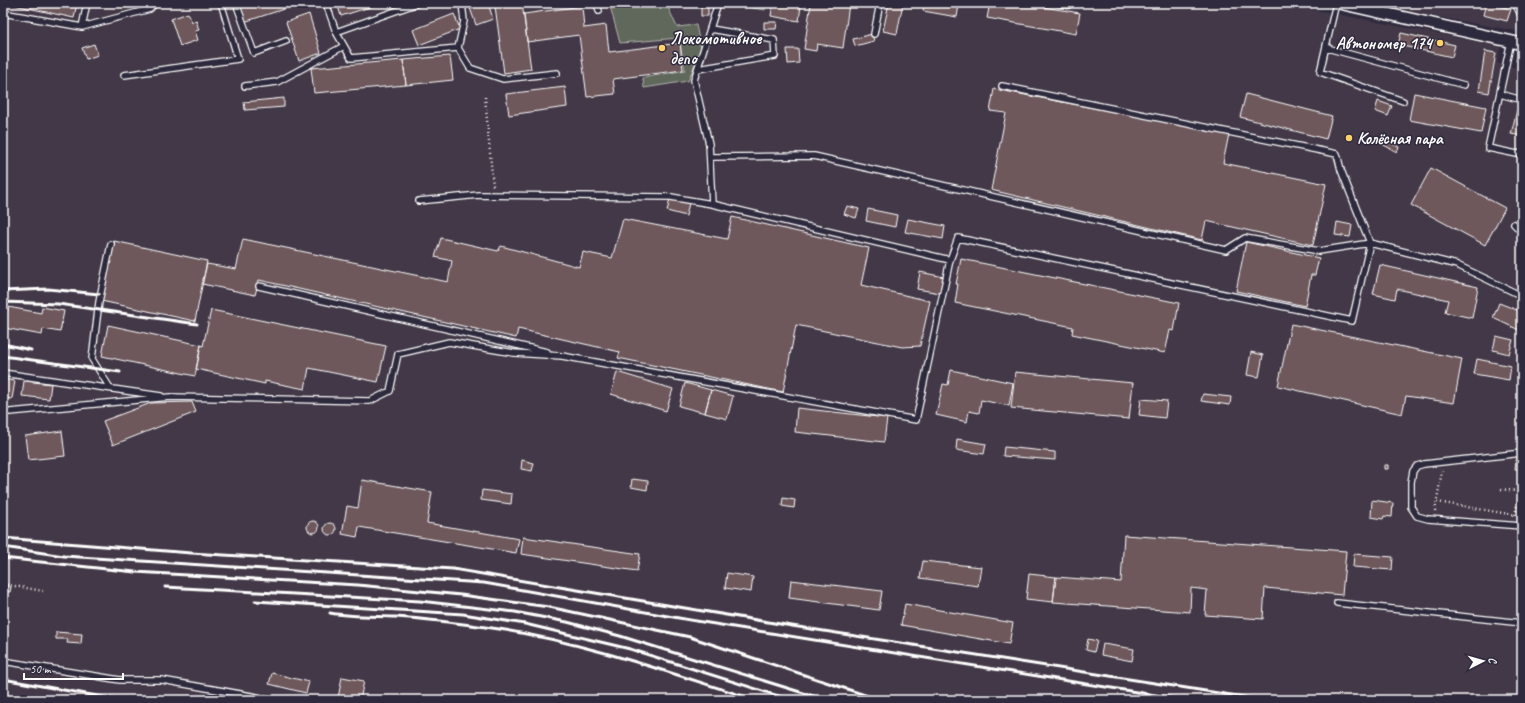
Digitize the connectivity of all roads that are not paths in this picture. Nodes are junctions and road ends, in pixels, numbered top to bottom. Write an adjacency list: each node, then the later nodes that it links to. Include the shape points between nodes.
1 (87, 3): 19 (lane)
2 (155, 3): 19 (lane, via 150,9)
3 (221, 3): 31 (lane, via 238,59)
4 (236, 3): 23 (lane, via 254,53)
5 (326, 3): 21 (lane)
6 (418, 3): 21 (lane)
7 (462, 3): 27 (lane, via 464,21)
8 (597, 3): 16 (lane)
9 (718, 3): 20 (lane)
10 (880, 3): 22 (lane)
11 (1058, 3): 15 (lane)
12 (1336, 3): 28 (lane)
13 (1339, 3): 24 (street)
14 (1515, 3): 18 (lane)
15 (1068, 5)
16 (600, 11)
17 (3, 12): 19 (lane)
18 (1522, 17)
19 (82, 27)
20 (711, 29): 29 (lane); 29 (lane, via 774,40 775,56)
21 (336, 32): 26 (lane)
22 (874, 34)
23 (286, 41)
24 (1511, 41): 25 (street); 35 (lane)
25 (1522, 44)
26 (344, 46): 27 (lane, via 351,58); 33 (lane, via 277,82)
27 (458, 48): 30 (lane, via 470,68 503,79)
28 (1327, 48): 32 (lane); 37 (lane, via 1320,72)
29 (698, 69): 39 (lane, via 694,80)
30 (557, 73)
31 (124, 75)
32 (1464, 85)
33 (245, 86)
34 (1002, 86): 44 (lane, via 1337,154)
35 (1500, 94): 36 (lane); 38 (lane, via 1488,148)
36 (1522, 100)
37 (1403, 101)
38 (1522, 153)
39 (710, 157): 41 (lane); 44 (lane, via 814,156 1226,250 1245,238 1319,251)
40 (419, 201): 41 (lane, via 494,195 670,197)
41 (712, 204): 46 (lane)
42 (1514, 224): 43 (lane)
43 (1522, 232)
44 (1370, 243): 46 (lane, via 1352,321 958,238); 48 (lane, via 1457,265)
45 (111, 244): 51 (lane, via 99,302 92,359)
46 (950, 260): 49 (lane, via 916,420)
47 (259, 286): 49 (lane)
48 (1522, 296)
49 (562, 356): 52 (lane, via 514,354 449,342 398,354 390,391 370,402)
50 (3, 374): 51 (lane)
51 (110, 388): 52 (lane)
52 (170, 397): 53 (lane)
53 (10, 412)
54 (1522, 453): 55 (lane, via 1417,466 1413,471 1411,507 1417,516 1434,519)
55 (1522, 526)
56 (1337, 603): 57 (lane)
57 (1522, 623)
58 (3, 661): 59 (lane, via 120,680 162,680)
59 (274, 700)

